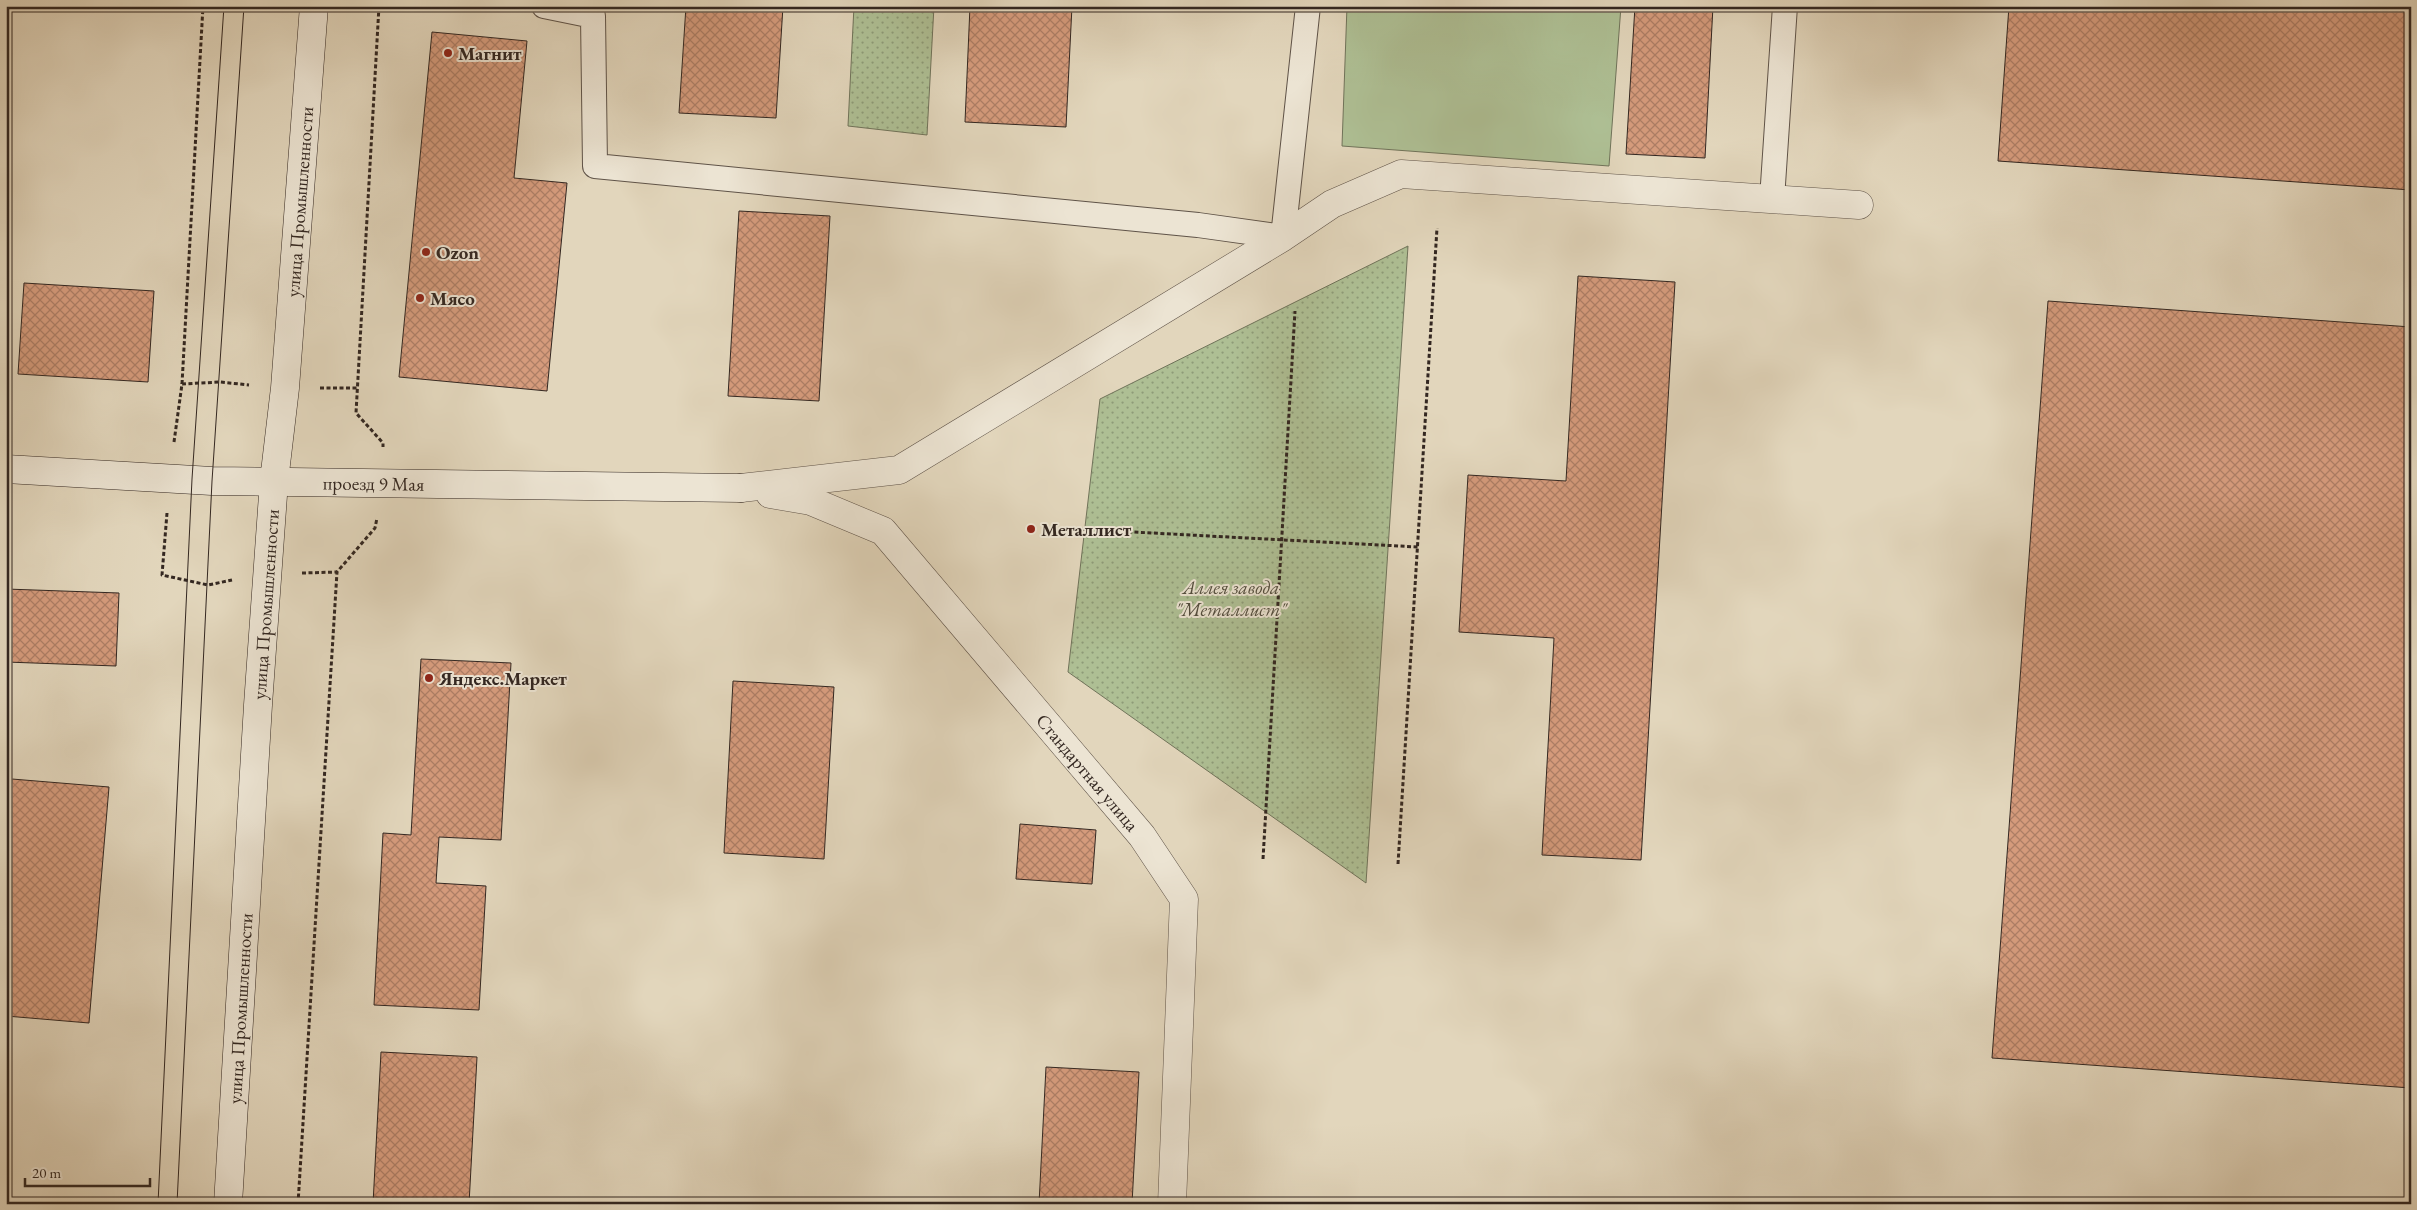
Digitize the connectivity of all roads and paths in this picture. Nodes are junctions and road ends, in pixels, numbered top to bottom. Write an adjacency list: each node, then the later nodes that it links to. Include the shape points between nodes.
1 (203, 6): 13 (path)
2 (314, 6): 15 (street, улица Промышленности, via 285,388)
3 (379, 6): 16 (path, via 356,413 383,443)
4 (544, 6): 7 (lane)
5 (1308, 6): 11 (lane)
6 (1785, 6): 8 (lane)
7 (594, 11): 11 (lane, via 595,166 1198,225)
8 (1772, 199): 9 (street); 11 (street, via 1401,174 1332,204)
9 (1859, 205)
10 (1437, 228): 20 (path)
11 (1283, 237): 17 (street, via 899,470)
12 (1295, 311): 19 (path)
13 (182, 384)
14 (6, 470): 15 (street, проезд 9 Мая, via 212,481)
15 (274, 481): 16 (street, проезд 9 Мая); 23 (street, улица Промышленности)
16 (383, 483): 17 (street, проезд 9 Мая); 24 (path, via 375,528 337,572)
17 (741, 488): 25 (street, Стандартная улица, via 811,501 882,531 1142,836 1184,899)
18 (1076, 529): 19 (path)
19 (1281, 539): 20 (path); 21 (path)
20 (1418, 547): 22 (path)
21 (1262, 859)
22 (1398, 864)
23 (228, 1204)
24 (298, 1204)
25 (1172, 1204)

